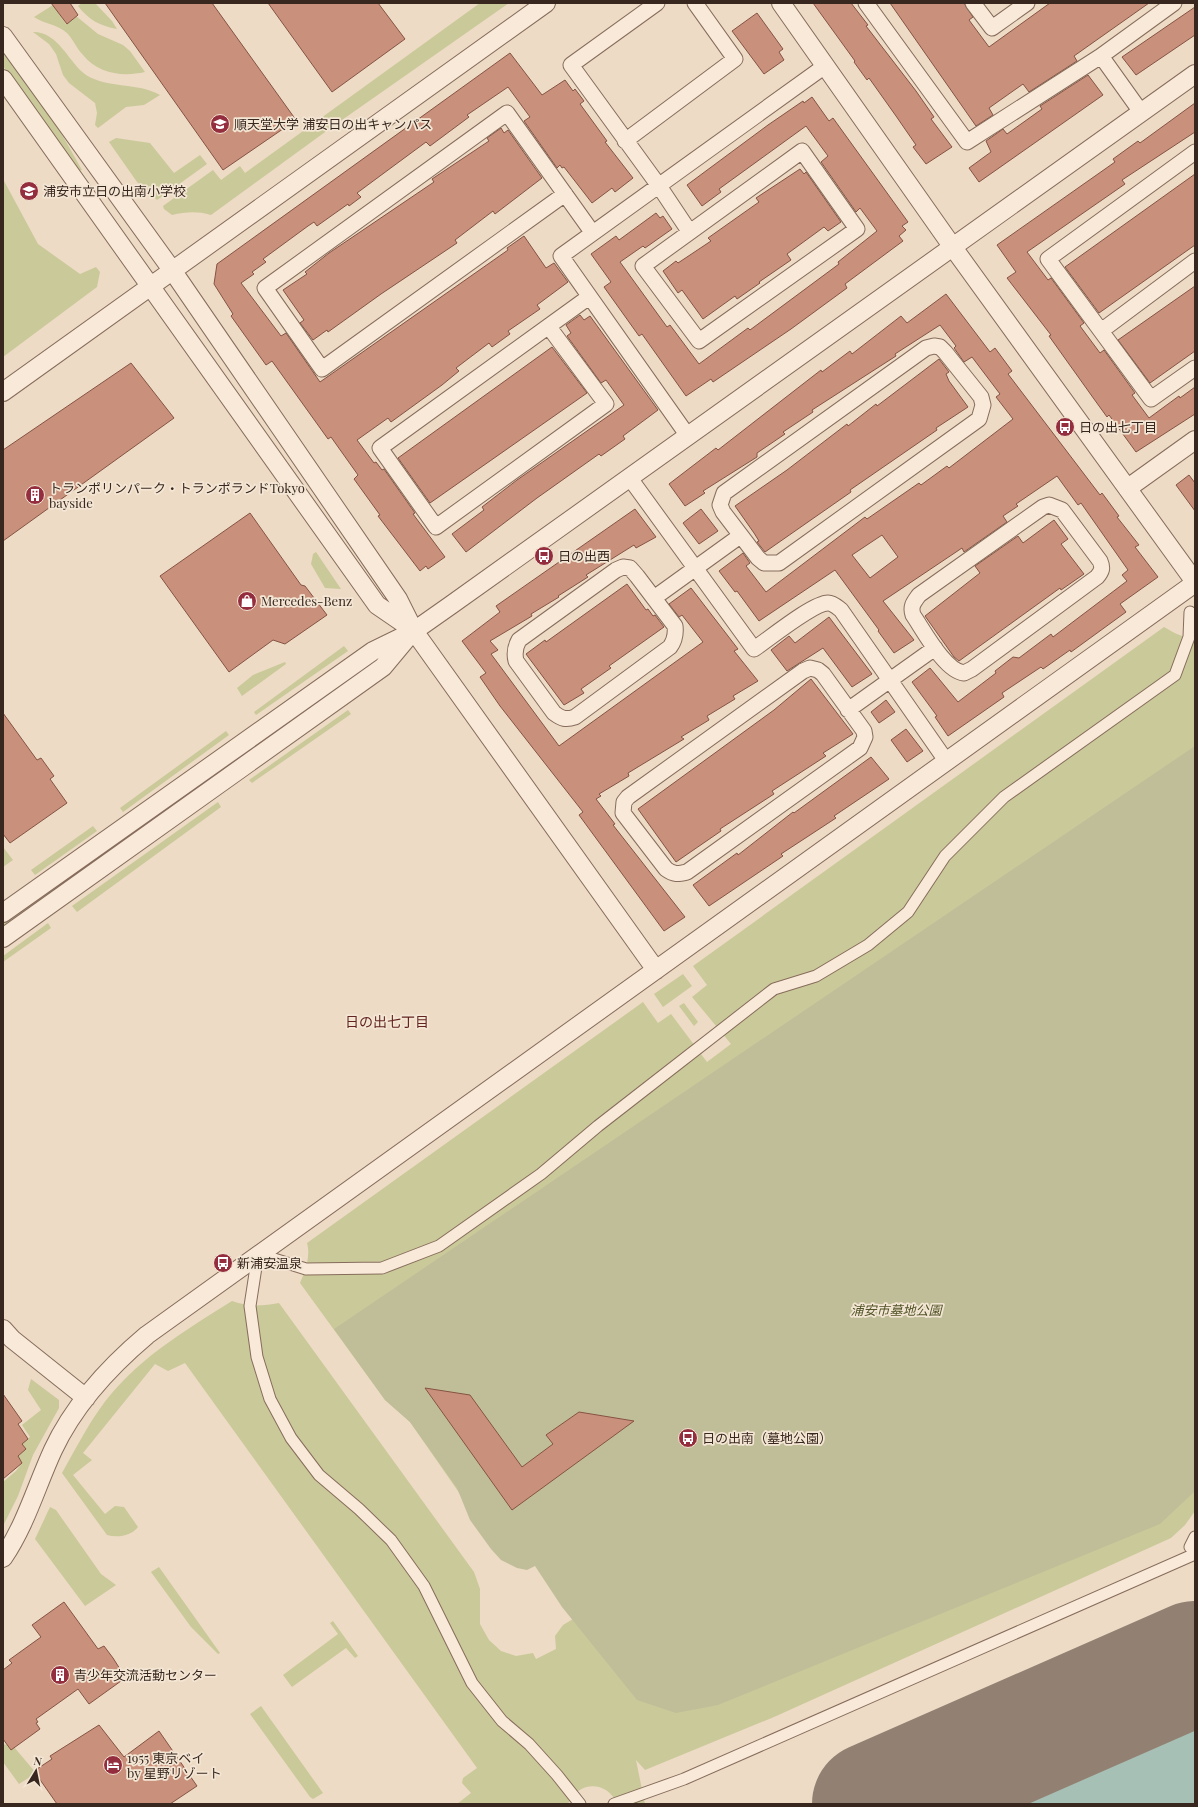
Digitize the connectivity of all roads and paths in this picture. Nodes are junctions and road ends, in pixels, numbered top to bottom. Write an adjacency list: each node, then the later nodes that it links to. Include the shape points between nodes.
1 (546, 3): 23 (street)
2 (657, 3): 15 (street, via 571,65)
3 (695, 3): 15 (street, via 735,59)
4 (781, 3): 11 (street)
5 (866, 3): 10 (street, via 967,142)
6 (974, 3): 7 (street, via 992,28)
7 (1027, 3)
8 (1174, 3): 10 (street)
9 (3, 36): 23 (street)
10 (1101, 56): 14 (street)
11 (825, 66): 17 (street); 21 (street)
12 (1195, 74): 14 (street)
13 (3, 79): 24 (street)
14 (1142, 112): 21 (street)
15 (625, 141): 17 (street)
16 (1195, 152): 27 (street, via 1048,259)
17 (659, 186): 19 (street); 20 (street)
18 (565, 194): 18 (street, via 507,113 265,288 322,369); 20 (street)
19 (689, 231): 19 (street, via 643,266 699,341 857,229 802,151)
20 (592, 232): 25 (street, via 560,256)
21 (952, 246): 30 (street); 33 (street)
22 (1195, 261): 27 (street)
23 (172, 270): 24 (street); 39 (street, via 398,599)
24 (150, 285): 29 (street); 39 (street, via 377,605)
25 (589, 297): 26 (street); 30 (street)
26 (549, 326): 26 (street, via 606,404 436,527 380,448)
27 (1101, 331): 28 (street, via 1151,399)
28 (1195, 368)
29 (3, 392)
30 (688, 436): 32 (street)
31 (1195, 440): 33 (street)
32 (629, 477): 35 (street); 39 (street)
33 (1128, 488): 36 (street)
34 (740, 536): 34 (street, via 720,505 724,493 926,348 940,347 981,397 983,405 979,419 779,562 764,563); 35 (street)
35 (694, 568): 37 (street); 41 (street, via 754,649 815,607 829,603 841,610)
36 (1195, 582): 43 (street)
37 (654, 598): 37 (street, via 675,626 676,633 670,647 575,717 560,718 554,714 516,661 514,654 519,640 623,567 630,568)
38 (1190, 612): 47 (street, via 1189,637 1175,675 1004,798 945,856 908,912 868,945 816,976 774,989 598,1126 541,1174 439,1246 382,1268 306,1269)
39 (414, 631): 44 (street, via 373,651); 45 (street, via 383,667); 46 (street)
40 (935, 648): 40 (street, via 911,610 919,595 1043,507 1049,505 1062,510 1100,561 1101,572 1097,577 964,673 954,670); 41 (street)
41 (889, 680): 42 (street); 43 (street)
42 (848, 710): 42 (street, via 864,731 865,737 860,748 687,872 678,874 666,869 623,812 624,802 628,797 803,671 810,668 823,674)
43 (948, 762): 46 (street)
44 (3, 913)
45 (3, 938)
46 (656, 970): 47 (street)
47 (258, 1254): 49 (street, via 147,1335 107,1372); 52 (street, via 250,1306 257,1357 270,1399 291,1438 319,1475 391,1540 424,1586 472,1683 502,1721 529,1744)
48 (3, 1329): 49 (street, via 19,1345)
49 (86, 1398): 51 (street, via 54,1448 26,1518)
50 (1193, 1546): 53 (street, via 684,1779)
51 (3, 1558)
52 (580, 1804)
53 (614, 1804)

